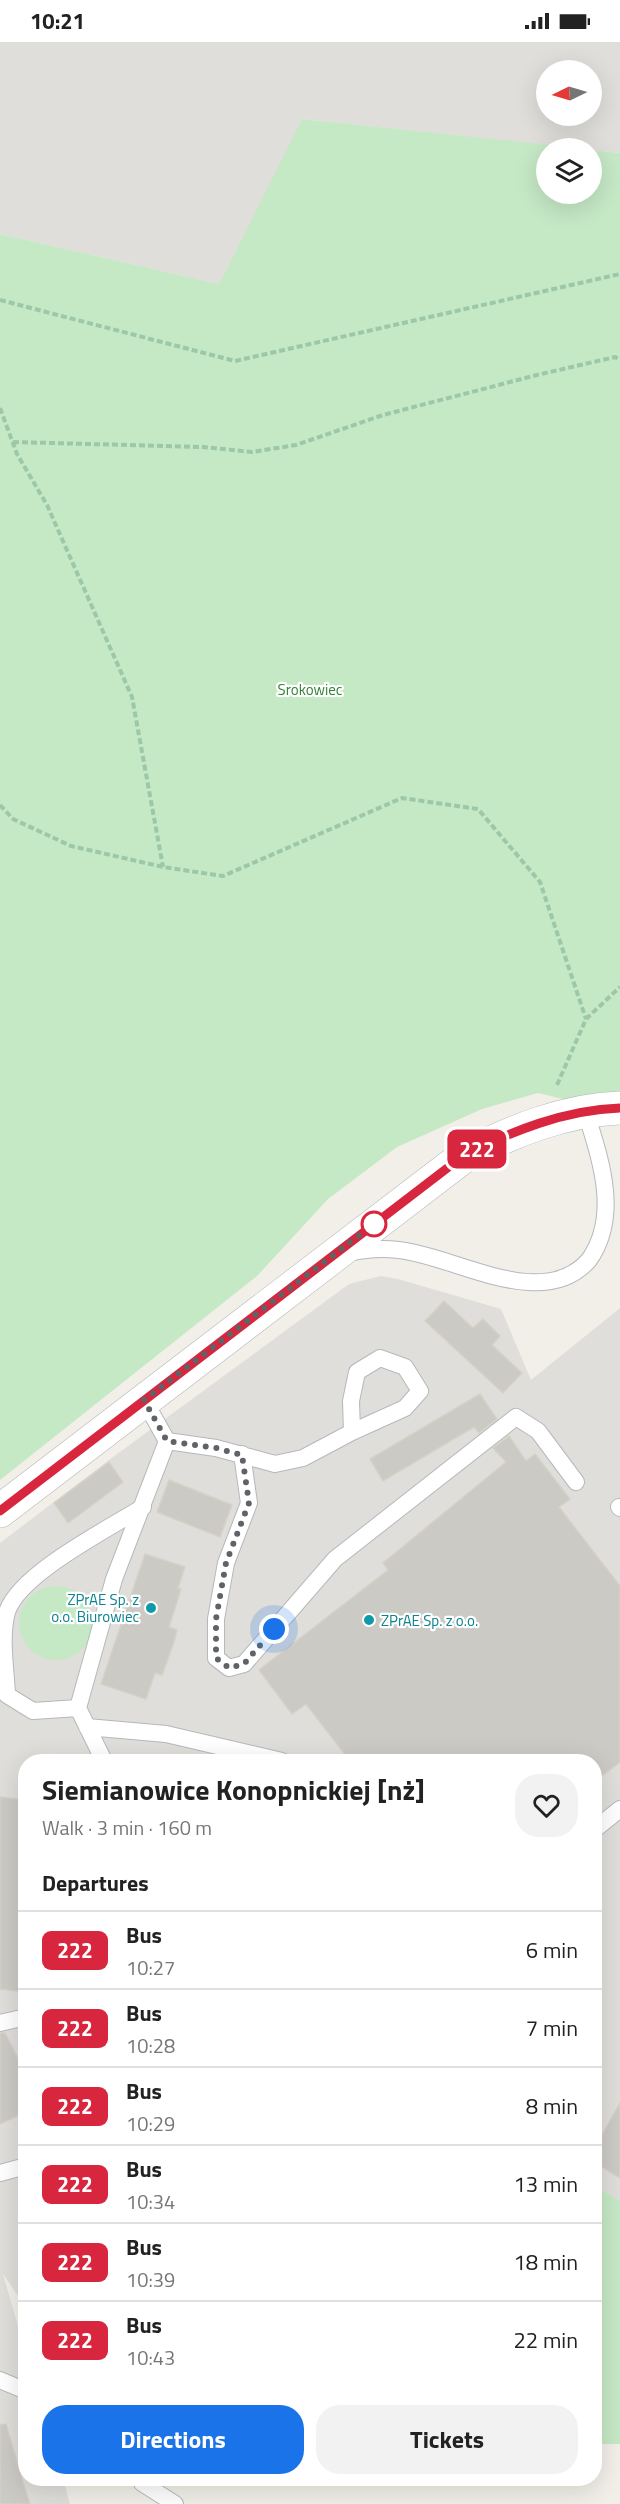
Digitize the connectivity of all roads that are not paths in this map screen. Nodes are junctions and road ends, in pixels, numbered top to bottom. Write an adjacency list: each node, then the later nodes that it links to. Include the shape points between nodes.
1 (620, 1108): 2 (street)
2 (586, 1113): 3 (street, via 541,1122 463,1156); 3 (lane, via 605,1173 609,1201 606,1227 600,1246 582,1268 564,1279 541,1283 517,1281 400,1250 369,1248)
3 (330, 1257): 4 (street)
4 (144, 1400): 6 (lane); 10 (street)
5 (352, 1432): 5 (lane, via 405,1408 420,1391 405,1367 380,1358 357,1372 351,1401); 7 (lane, via 303,1458 275,1464)
6 (167, 1441): 7 (lane); 9 (lane)
7 (242, 1455): 8 (lane, via 249,1503 226,1563 216,1619 216,1658 229,1668 244,1664 335,1559 516,1417 538,1431)
8 (576, 1482)
9 (143, 1507): 11 (lane, via 114,1579); 11 (lane, via 34,1576 15,1594 7,1613 4,1642 8,1695 33,1711)
10 (0, 1511)
11 (78, 1708): 12 (lane)
12 (87, 1727): 13 (lane); 14 (lane, via 166,1734)
13 (100, 1754)
14 (252, 1754)
15 (620, 1809): 16 (lane)
16 (602, 1824)
17 (18, 2019): 18 (lane)
18 (0, 2023)
19 (18, 2168): 20 (lane)
20 (0, 2173)
21 (0, 2380): 22 (lane)
22 (18, 2388)
23 (142, 2486): 25 (lane)
24 (147, 2486): 26 (lane)
25 (152, 2504)
26 (175, 2504)

